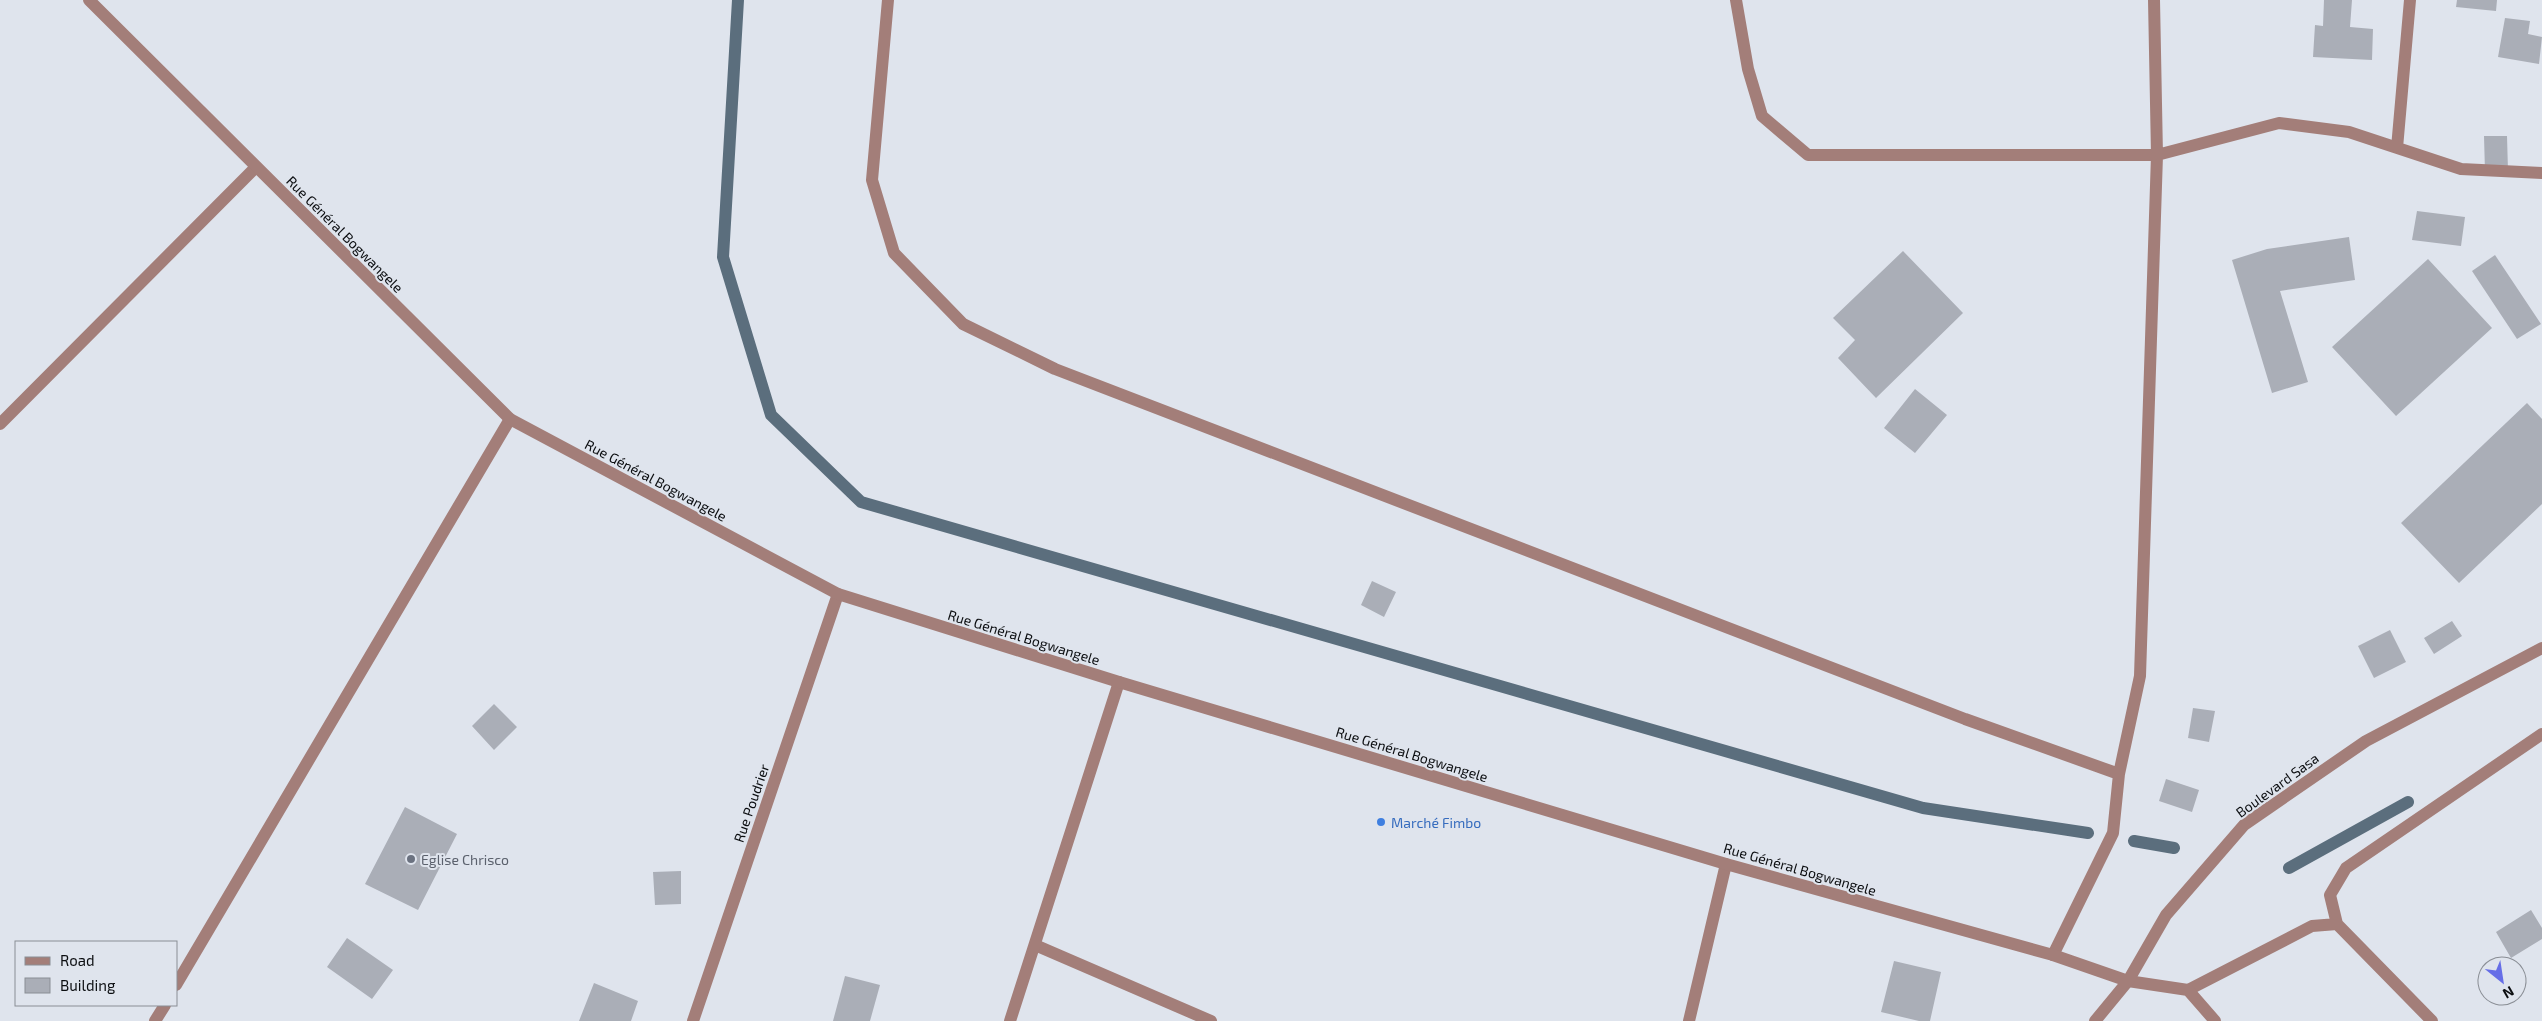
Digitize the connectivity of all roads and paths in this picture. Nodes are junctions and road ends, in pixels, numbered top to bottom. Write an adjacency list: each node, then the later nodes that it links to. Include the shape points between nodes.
1 (89, 0): 8 (street, Rue Général Bogwangele)
2 (888, 0): 16 (street, via 872,180 894,253 964,324 1056,369 1965,719)
3 (1736, 0): 7 (street, via 1748,69 1762,116 1808,155)
4 (2154, 0): 7 (street)
5 (2410, 0): 6 (street)
6 (2398, 148): 7 (street, via 2349,132 2279,123); 9 (street, via 2461,169)
7 (2158, 155): 16 (street, via 2140,676)
8 (256, 166): 10 (street, Rue Général Bogwangele); 11 (street)
9 (2542, 173)
10 (510, 419): 12 (street, Rue Général Bogwangele); 22 (street)
11 (0, 424)
12 (838, 594): 14 (street, Rue Général Bogwangele); 26 (street, Rue Poudrier)
13 (2542, 648): 21 (street, Boulevard Sasa, via 2366,741 2244,825 2166,915)
14 (1119, 682): 17 (street, Rue Général Bogwangele); 19 (street)
15 (2542, 734): 18 (street, via 2346,868 2330,895)
16 (2120, 774): 20 (street, via 2113,833)
17 (1726, 864): 20 (street, Rue Général Bogwangele); 29 (street)
18 (2337, 924): 23 (street, via 2312,926); 32 (street)
19 (1035, 945): 27 (street); 28 (street)
20 (2053, 955): 21 (street, Rue Général Bogwangele)
21 (2128, 981): 23 (street, Rue Général Bogwangele); 30 (street, Boulevard Sasa)
22 (178, 982)
23 (2188, 990): 31 (street)
24 (164, 1006): 25 (street)
25 (155, 1021)
26 (693, 1021)
27 (1010, 1021)
28 (1211, 1021)
29 (1689, 1021)
30 (2095, 1021)
31 (2215, 1021)
32 (2432, 1021)

